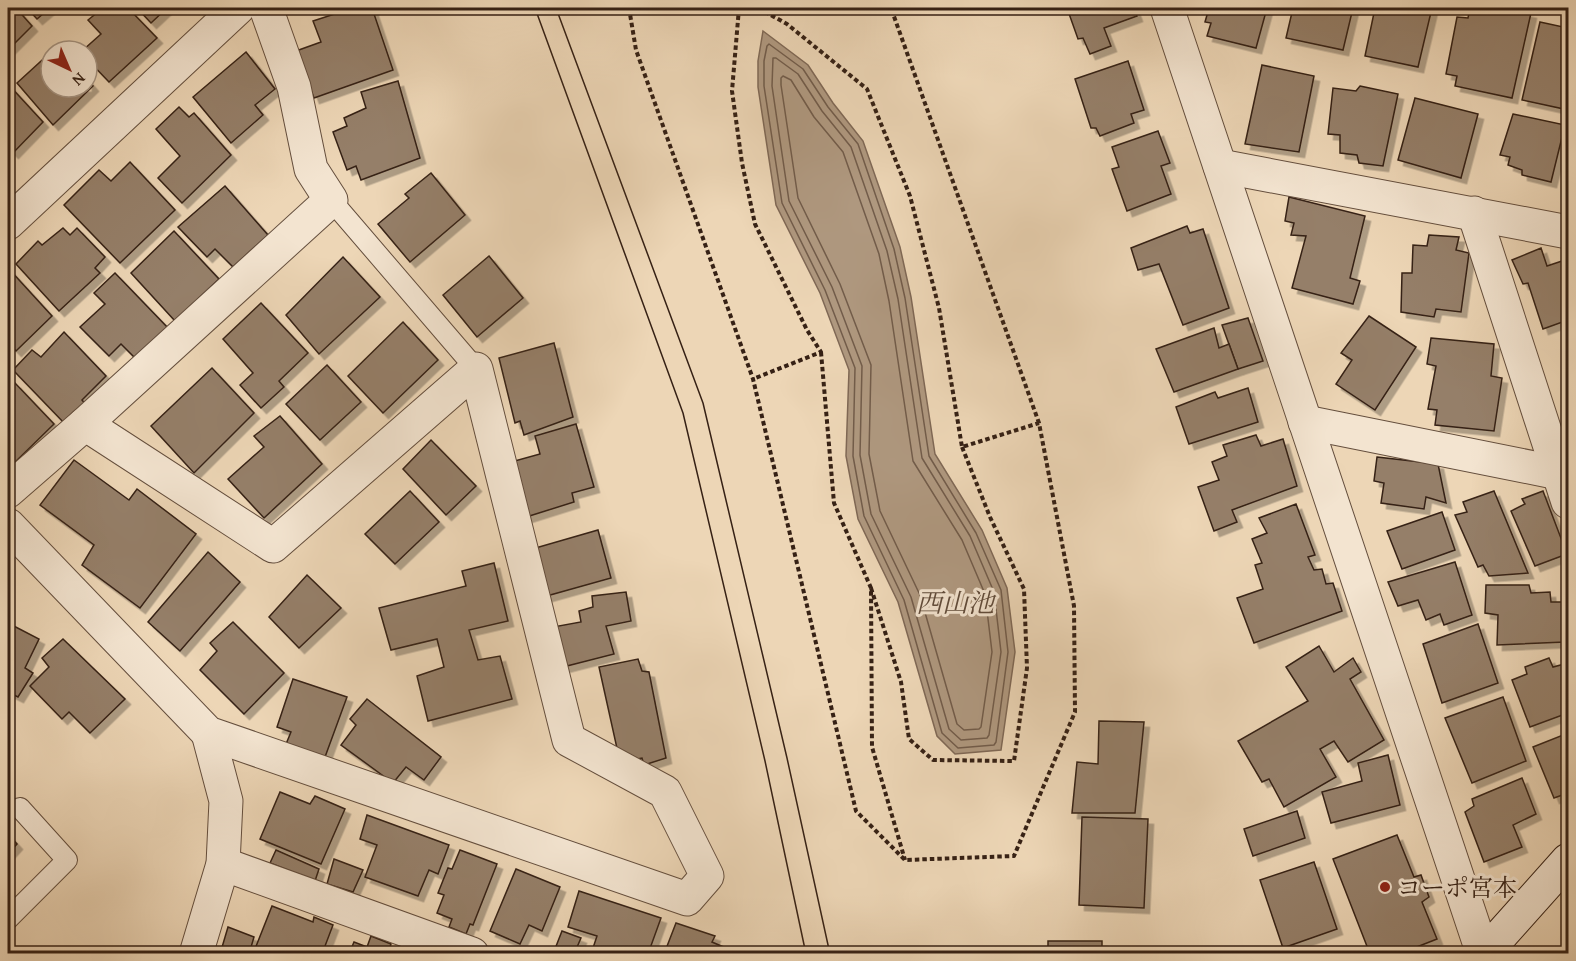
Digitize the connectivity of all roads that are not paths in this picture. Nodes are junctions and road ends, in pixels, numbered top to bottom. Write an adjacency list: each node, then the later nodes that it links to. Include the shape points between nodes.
1 (238, 8): 7 (street)
2 (266, 8): 5 (street, via 294,87 311,169)
3 (1167, 8): 4 (street)
4 (1220, 166): 6 (street); 10 (street)
5 (331, 200): 9 (lane); 11 (street)
6 (1474, 213): 8 (street); 12 (street)
7 (8, 224)
8 (1569, 232)
9 (476, 369): 11 (street, via 273,546); 15 (street, via 569,740 665,792 707,876 687,899)
10 (1305, 422): 12 (street); 22 (street)
11 (85, 424): 13 (street)
12 (1564, 487)
13 (8, 491)
14 (8, 527): 15 (street)
15 (208, 733): 18 (street, via 226,801)
16 (20, 808): 19 (lane, via 67,860)
17 (1569, 860): 22 (street)
18 (223, 864): 20 (street); 21 (street)
19 (8, 919)
20 (196, 954)
21 (472, 954)
22 (1483, 954)

